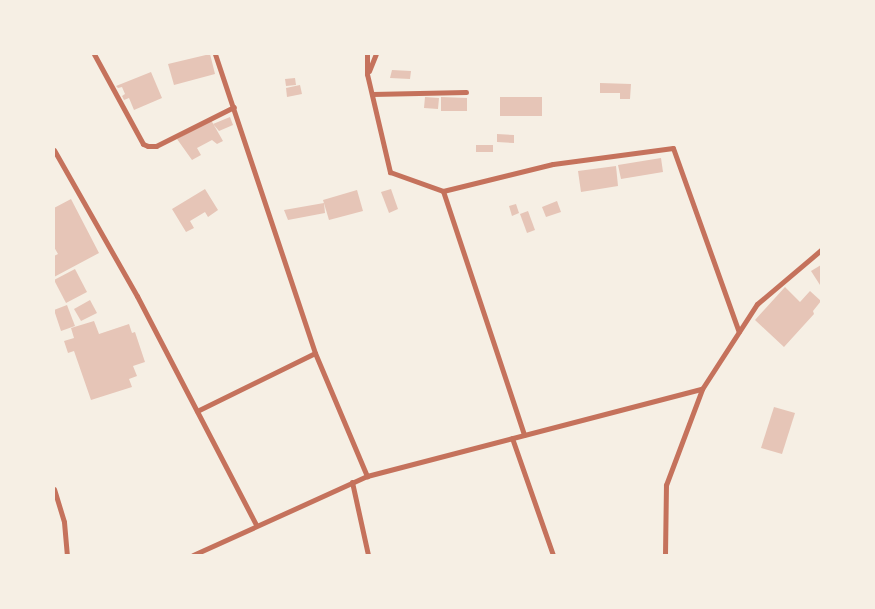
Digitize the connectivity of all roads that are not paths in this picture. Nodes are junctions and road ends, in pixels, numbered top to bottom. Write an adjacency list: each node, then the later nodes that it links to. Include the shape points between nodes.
1 (94, 54): 8 (street, via 143,144 148,146 156,146)
2 (215, 54): 8 (street)
3 (367, 54): 5 (street)
4 (376, 54): 5 (street)
5 (368, 74): 7 (street)
6 (466, 92): 7 (street)
7 (372, 94): 10 (street, via 390,172)
8 (234, 107): 13 (street)
9 (54, 150): 15 (street, via 137,296)
10 (443, 191): 12 (street, via 553,164 673,148); 16 (street)
11 (821, 250): 12 (street, via 757,304)
12 (739, 332): 14 (street)
13 (315, 353): 15 (street); 18 (street)
14 (702, 389): 16 (street); 26 (street, via 666,484)
15 (196, 411): 21 (street)
16 (524, 435): 17 (street)
17 (512, 438): 18 (street); 25 (street)
18 (366, 476): 19 (street)
19 (352, 482): 21 (street); 24 (street)
20 (54, 489): 22 (street, via 64,522)
21 (256, 525): 23 (street)
22 (67, 555)
23 (193, 555)
24 (368, 555)
25 (553, 555)
26 (665, 555)

